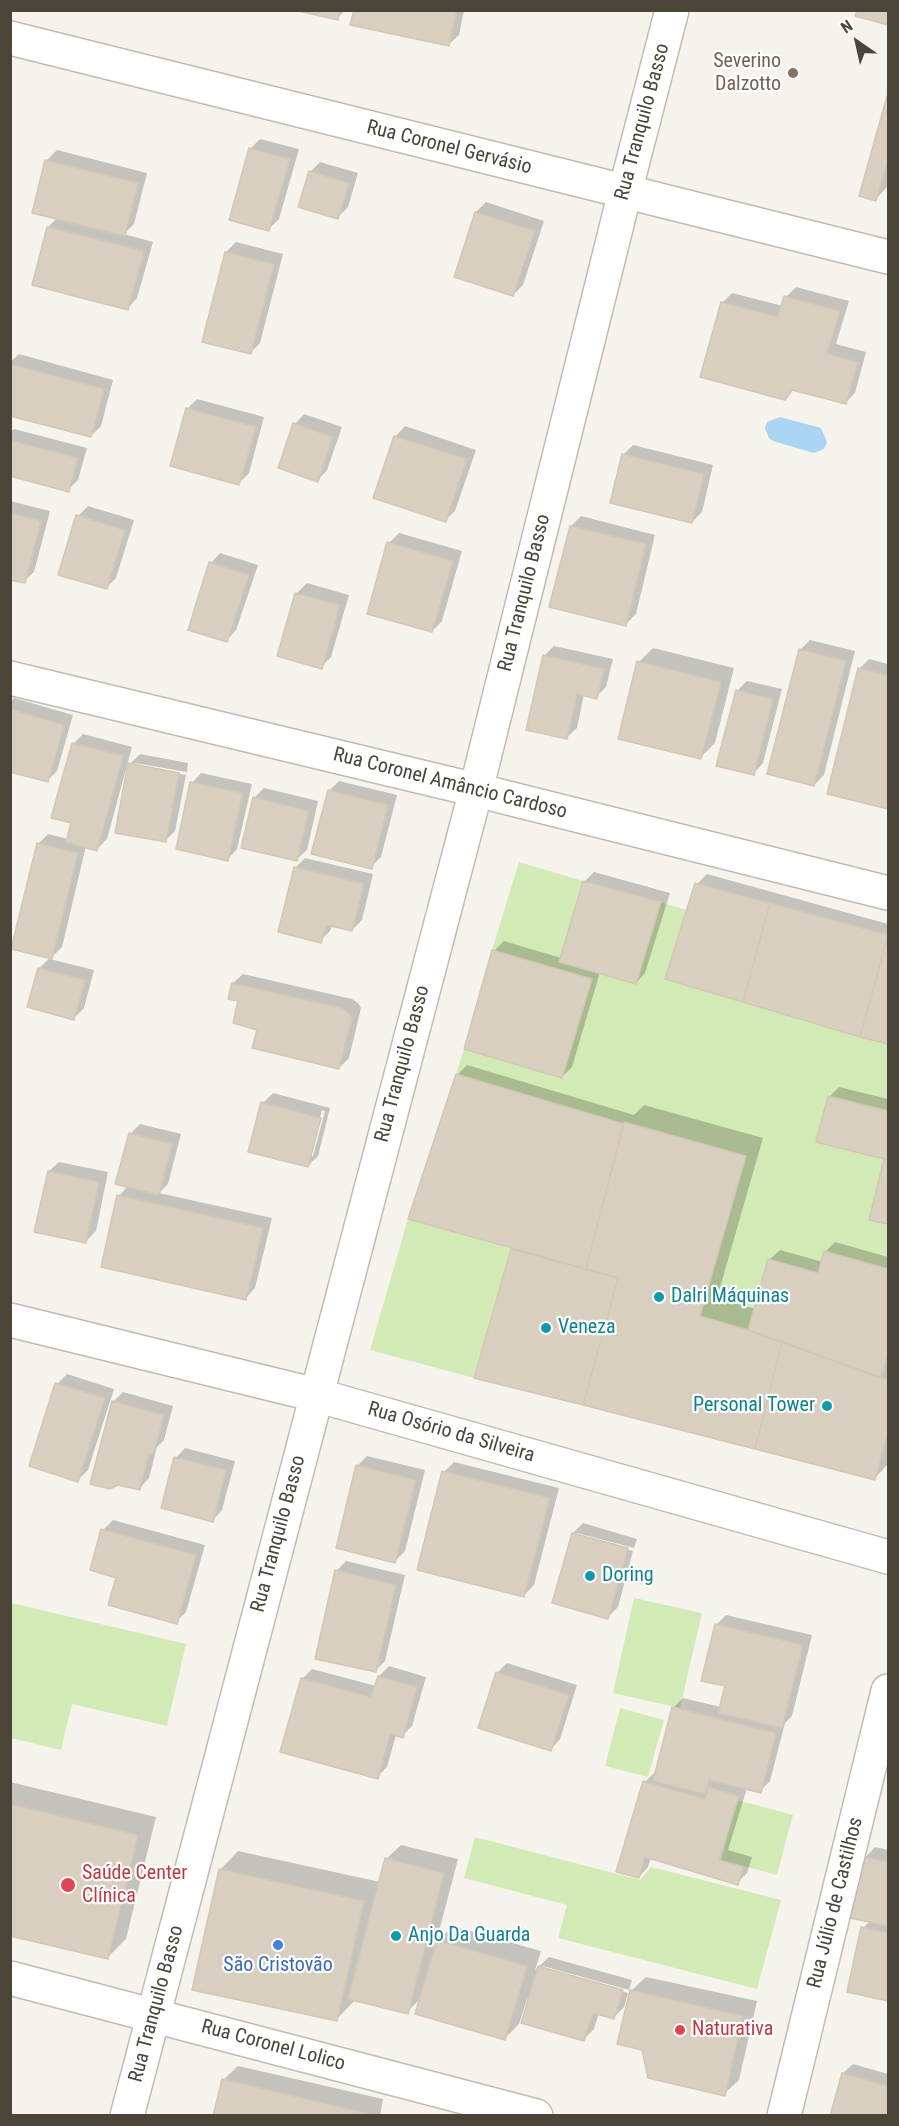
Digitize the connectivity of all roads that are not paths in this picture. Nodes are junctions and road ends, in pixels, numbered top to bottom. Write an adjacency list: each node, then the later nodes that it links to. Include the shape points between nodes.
1 (672, 10): 3 (street, Rua Tranquilo Basso)
2 (10, 38): 3 (street, Rua Coronel Gervásio)
3 (625, 192): 4 (street, Rua Coronel Gervásio); 6 (street, Rua Tranquilo Basso)
4 (888, 256)
5 (10, 678): 6 (street, Rua Coronel Amâncio Cardoso)
6 (476, 790): 7 (street, Rua Coronel Amâncio Cardoso); 9 (street, Rua Tranquilo Basso)
7 (888, 893)
8 (10, 1320): 9 (street, Rua Osório da Silveira)
9 (316, 1395): 10 (street, Rua Osório da Silveira); 13 (street, Rua Tranquilo Basso)
10 (888, 1557)
11 (888, 1691): 16 (street, Rua Júlio de Castilhos)
12 (10, 1977): 13 (street, Rua Coronel Lolico)
13 (154, 2014): 14 (street, Rua Tranquilo Basso); 15 (street, Rua Coronel Lolico)
14 (127, 2115)
15 (536, 2115)
16 (784, 2115)

